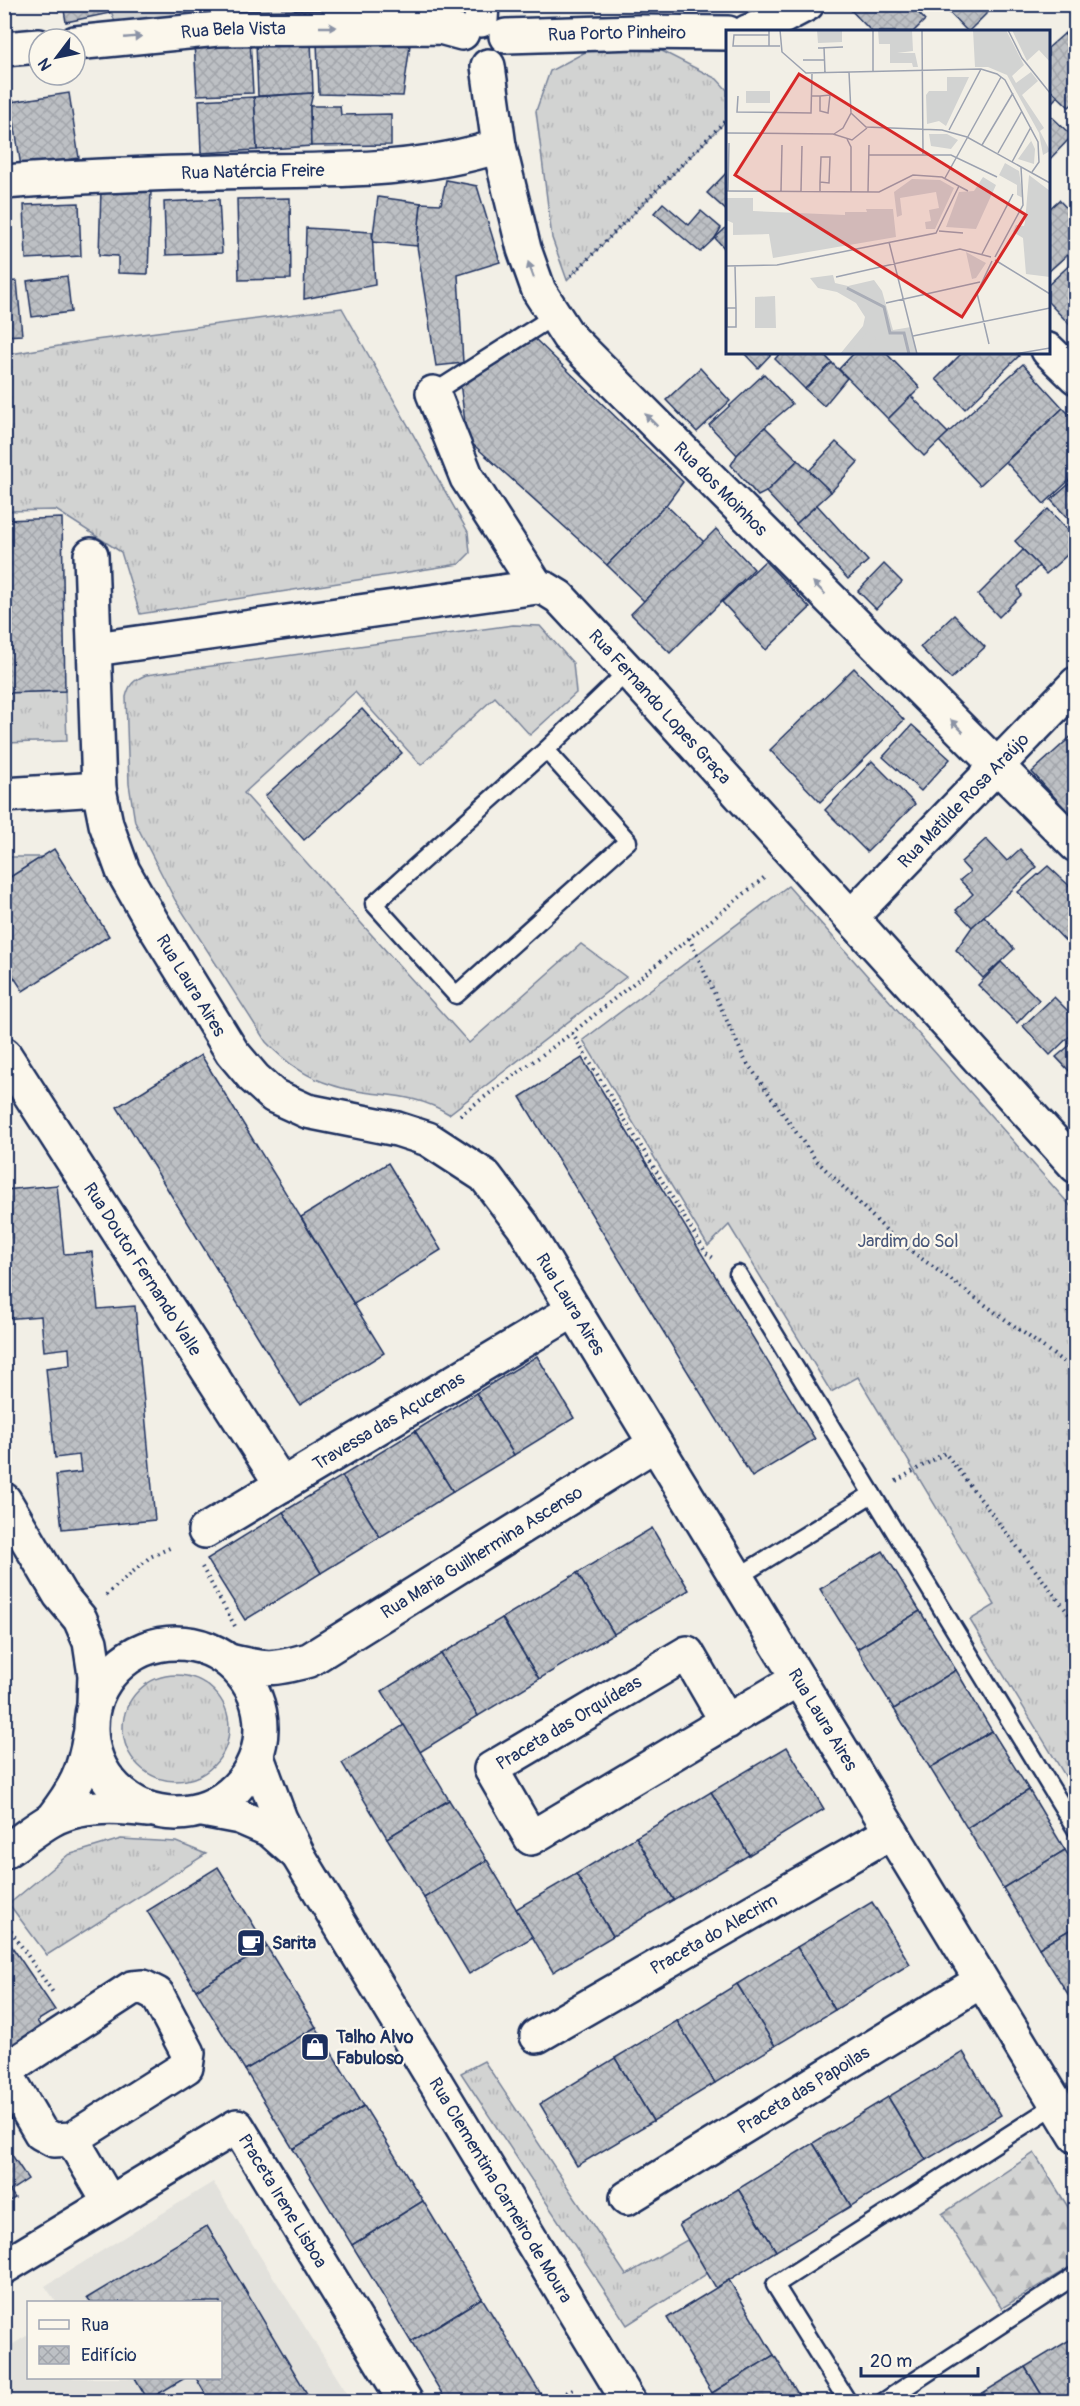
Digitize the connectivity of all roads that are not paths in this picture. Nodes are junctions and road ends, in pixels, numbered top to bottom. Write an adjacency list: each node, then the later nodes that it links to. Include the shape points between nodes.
1 (807, 4): 3 (street, Rua Porto Pinheiro, via 771,23)
2 (483, 23): 4 (street, Rua Porto Pinheiro); 5 (street, Rua Bela Vista, one-way to 2, via 218,29 440,27); 8 (street, Rua dos Moinhos, via 461,47 468,60 488,66)
3 (744, 30)
4 (726, 33)
5 (87, 42)
6 (27, 47): 7 (street)
7 (4, 49)
8 (499, 146): 9 (street, Rua Natércia Freire, via 469,155 384,168 115,175); 10 (street, Rua dos Moinhos, one-way to 8, via 524,249)
9 (11, 182)
10 (550, 309): 13 (lane); 20 (street, Rua dos Moinhos, one-way to 10, via 587,357)
11 (1050, 352): 12 (street)
12 (1076, 377)
13 (433, 393): 15 (street, via 467,478)
14 (91, 555): 16 (street, Rua Laura Aires)
15 (537, 587): 16 (street); 17 (street, Rua Fernando Lopes Graça, via 559,597)
16 (95, 650): 21 (street, Rua Laura Aires)
17 (628, 671): 19 (lane); 24 (street, Rua Fernando Lopes Graça)
18 (1076, 684): 20 (street, Rua Matilde Rosa Araújo)
19 (546, 750): 19 (lane, via 374,904 456,995 628,841)
20 (998, 767): 23 (street, Rua dos Moinhos); 24 (street, Rua Matilde Rosa Araújo)
21 (99, 789): 22 (street); 28 (street, Rua Laura Aires, via 106,824 123,871 232,1052 254,1078 274,1096 308,1112 428,1139 485,1176 523,1226)
22 (4, 795)
23 (1076, 845)
24 (851, 917): 26 (street, Rua Fernando Lopes Graça)
25 (10, 1074): 30 (street, Rua Doutor Fernando Valle)
26 (1076, 1166)
27 (738, 1274): 31 (lane)
28 (574, 1310): 29 (street, Rua Laura Aires); 30 (street, Travessa das Açucenas)
29 (655, 1444): 34 (street, Rua Laura Aires); 37 (street, Rua Maria Guilhermina Ascenso)
30 (282, 1485): 33 (street, Travessa das Açucenas)
31 (872, 1494): 34 (lane); 46 (lane)
32 (4, 1500): 35 (street, via 60,1595)
33 (196, 1535)
34 (736, 1578): 39 (street, Rua Laura Aires)
35 (80, 1619): 36 (street, via 112,1635); 40 (street, via 90,1642 95,1676)
36 (175, 1642): 38 (street, Rua Clementina Carneiro de Moura, via 204,1647); 40 (street, Rua Clementina Carneiro de Moura, via 147,1647 121,1662 104,1681)
37 (309, 1660): 38 (street, Rua Maria Guilhermina Ascenso, via 278,1669); 42 (street, Rua Maria Guilhermina Ascenso, via 276,1701)
38 (244, 1664): 42 (street, Rua Clementina Carneiro de Moura, via 259,1707)
39 (798, 1679): 41 (street, Praceta das Orquídeas); 47 (street, Rua Laura Aires)
40 (92, 1717): 43 (street, Rua Clementina Carneiro de Moura, via 94,1754 106,1777 125,1797); 45 (street, via 86,1760 75,1789)
41 (727, 1722): 41 (street, Praceta das Orquídeas, via 531,1838 490,1769 687,1653)
42 (259, 1744): 44 (street, Rua Clementina Carneiro de Moura, via 245,1779 227,1797); 49 (street, Rua Clementina Carneiro de Moura, via 280,1819)
43 (149, 1810): 44 (street, Rua Clementina Carneiro de Moura, via 176,1814); 45 (street, via 82,1810)
44 (203, 1810): 49 (street, Rua Clementina Carneiro de Moura, via 240,1817 270,1830)
45 (52, 1819): 48 (street)
46 (1076, 1829)
47 (891, 1832): 50 (street, Rua Laura Aires); 51 (street, Praceta do Alecrim)
48 (4, 1852)
49 (298, 1855): 60 (street, Rua Clementina Carneiro de Moura)
50 (981, 1981): 52 (street, Rua Laura Aires); 55 (street, Praceta das Papoilas)
51 (537, 2036)
52 (1057, 2104): 53 (street, Rua Laura Aires); 61 (lane, via 775,2285)
53 (1076, 2136)
54 (72, 2139): 54 (street, via 186,2067 188,2053 157,1994 143,1987 132,1988 12,2066 8,2077 41,2133 54,2140); 56 (street)
55 (627, 2198)
56 (109, 2202): 57 (street, Praceta Irene Lisboa); 59 (street, Praceta Irene Lisboa, via 237,2126)
57 (4, 2267)
58 (1076, 2275): 62 (lane)
59 (406, 2402)
60 (629, 2402)
61 (848, 2402)
62 (883, 2402)

